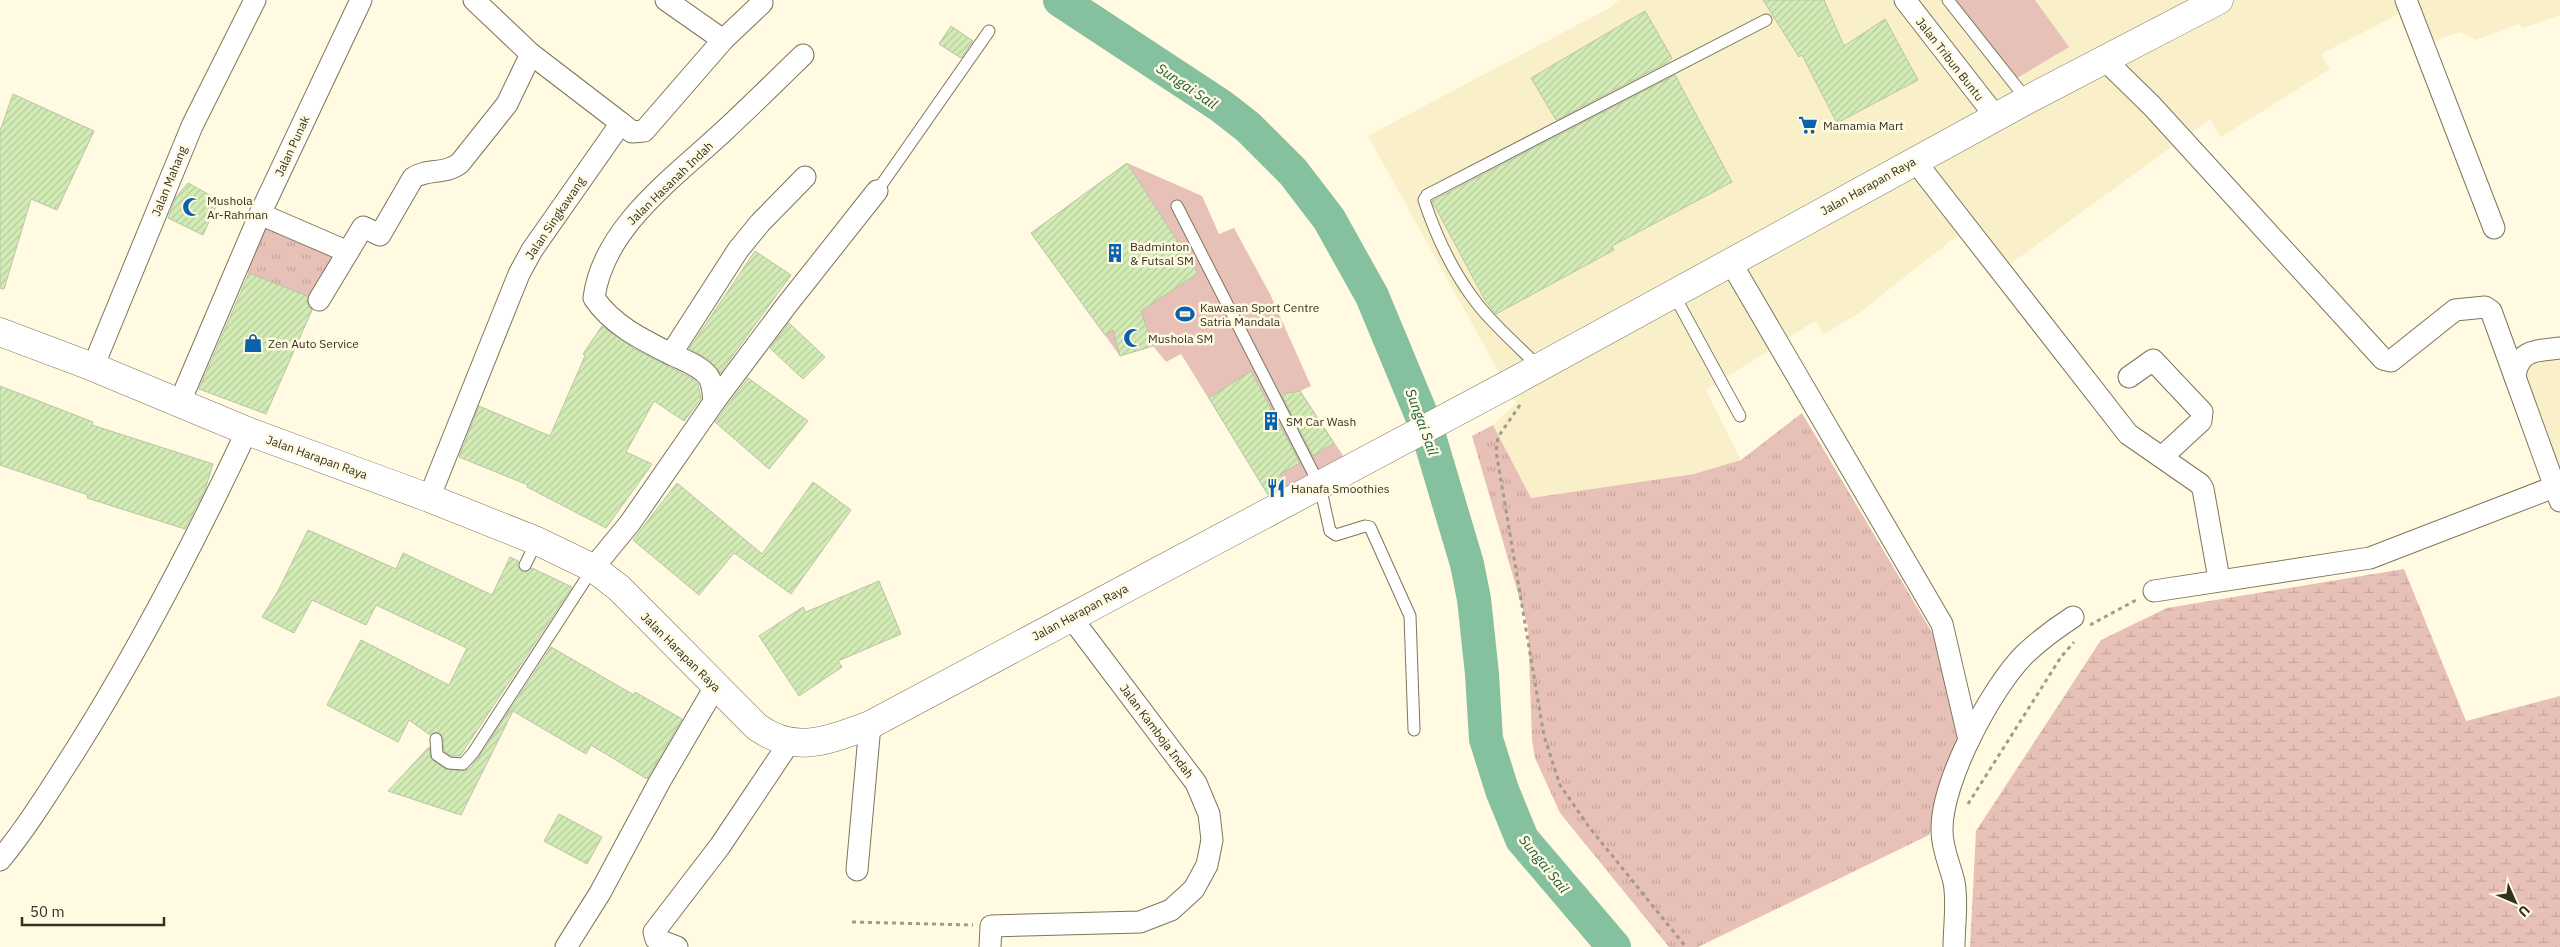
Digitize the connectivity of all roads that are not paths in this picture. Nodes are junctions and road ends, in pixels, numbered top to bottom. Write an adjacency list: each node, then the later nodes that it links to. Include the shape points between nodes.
1 (254, 0): 32 (street, Jalan Mahang, via 192,126)
2 (361, 0): 23 (street, Jalan Punak)
3 (474, 0): 13 (street)
4 (666, 0): 12 (street)
5 (1905, 0): 17 (street, Jalan Tribun Buntu)
6 (1948, 0): 16 (lane)
7 (2219, 0): 15 (main road, Jalan Harapan Raya)
8 (2406, 0): 24 (street)
9 (762, 3): 12 (street)
10 (1766, 20): 33 (lane, via 1427,195 1424,200 1431,222 1452,263)
11 (989, 31): 21 (lane)
12 (723, 40): 18 (street, via 644,131 632,132)
13 (531, 54): 18 (street); 25 (street, via 507,104 460,163 451,170 421,173 413,178 380,235 363,227)
14 (803, 55): 31 (street, Jalan Hasanah Indah, via 626,224 596,284 594,298 615,323)
15 (2104, 59): 16 (main road, Jalan Harapan Raya); 35 (street, via 2383,359 2391,361 2456,310 2485,307 2491,311)
16 (2027, 100): 17 (main road, Jalan Harapan Raya)
17 (1996, 117): 19 (main road, Jalan Harapan Raya)
18 (621, 123): 43 (street, Jalan Singkawang, via 532,250 519,274)
19 (1914, 161): 26 (main road, Jalan Harapan Raya); 40 (street, via 2123,427)
20 (806, 177): 31 (street, via 760,222 738,250)
21 (877, 191): 36 (street)
22 (1177, 206): 41 (lane)
23 (260, 214): 25 (street); 37 (street, Jalan Punak)
24 (2494, 228)
25 (348, 252): 28 (street)
26 (1730, 261): 27 (main road, Jalan Harapan Raya); 55 (street, via 1942,624)
27 (1673, 293): 33 (main road, Jalan Harapan Raya); 38 (lane)
28 (319, 300)
29 (0, 332): 32 (main road, Jalan Harapan Raya)
30 (2560, 348): 35 (street, via 2524,356 2519,360)
31 (671, 354): 36 (street, Jalan Hasanah Indah, via 707,375)
32 (93, 367): 37 (main road, Jalan Harapan Raya)
33 (1530, 373): 41 (main road, Jalan Harapan Raya)
34 (2129, 377): 40 (street, via 2153,360 2202,412 2201,421)
35 (2515, 377): 42 (street)
36 (714, 402): 46 (street, via 630,522)
37 (178, 404): 39 (main road, Jalan Harapan Raya)
38 (1740, 416)
39 (247, 431): 43 (main road, Jalan Harapan Raya); 57 (street, via 198,534 104,705 29,823)
40 (2162, 458): 47 (street, via 2203,489)
41 (1331, 480): 49 (main road, Jalan Harapan Raya); 53 (lane, via 1330,531 1336,535 1370,527 1408,610)
42 (2557, 494): 47 (street, via 2370,558)
43 (430, 498): 44 (main road, Jalan Harapan Raya)
44 (537, 540): 45 (lane); 46 (main road, Jalan Harapan Raya)
45 (525, 565)
46 (592, 568): 51 (main road, Jalan Harapan Raya, via 619,588); 54 (lane, via 463,764 449,763 437,755)
47 (2219, 579): 48 (street)
48 (2154, 591)
49 (1070, 616): 52 (main road, Jalan Harapan Raya); 61 (street, Jalan Kamboja Indah, via 1196,783 1208,814 1212,840 1207,865 1194,889 1171,910 1140,922 991,926)
50 (2078, 624): 55 (street, via 2024,655)
51 (715, 687): 56 (main road, Jalan Harapan Raya, via 757,727); 59 (street, via 600,893)
52 (870, 725): 56 (main road, Jalan Harapan Raya, via 831,739); 58 (street)
53 (1414, 730)
54 (436, 739)
55 (1969, 740): 62 (street, via 1955,772 1942,830 1945,856 1954,884)
56 (789, 743): 60 (street, via 720,846 654,932 656,940)
57 (0, 860)
58 (857, 870)
59 (566, 947)
60 (677, 947)
61 (990, 947)
62 (1954, 947)

